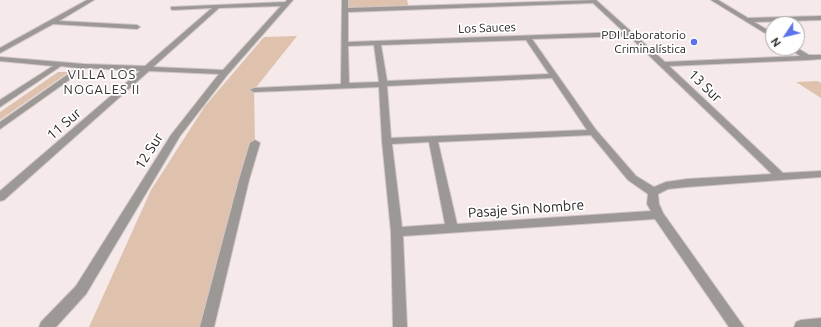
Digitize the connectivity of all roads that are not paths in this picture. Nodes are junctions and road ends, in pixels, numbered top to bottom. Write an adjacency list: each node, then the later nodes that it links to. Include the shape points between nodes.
1 (91, 0): 13 (street)
2 (346, 0): 10 (street)
3 (411, 0): 8 (street)
4 (594, 0): 8 (street); 16 (street, 13 Sur)
5 (714, 0): 12 (street)
6 (288, 2): 7 (street); 29 (street, 12 Sur)
7 (217, 7): 9 (street); 28 (street, 11 Sur)
8 (413, 7): 10 (street)
9 (173, 8)
10 (346, 10): 18 (street)
11 (821, 18): 12 (street)
12 (747, 20): 15 (street)
13 (51, 22): 14 (street); 20 (street)
14 (137, 27)
15 (765, 31)
16 (630, 34): 17 (street, Los Sauces); 26 (street, 13 Sur)
17 (528, 38): 19 (street, Los Sauces); 30 (street)
18 (344, 44): 19 (street, Los Sauces); 32 (street)
19 (377, 44): 31 (street)
20 (0, 51)
21 (805, 56): 23 (street)
22 (821, 57): 23 (street)
23 (808, 58): 26 (street)
24 (0, 59): 25 (street)
25 (60, 64): 27 (street); 34 (street)
26 (663, 64): 41 (street, 13 Sur)
27 (84, 66): 28 (street); 35 (street)
28 (147, 69): 29 (street); 43 (street, 11 Sur)
29 (225, 72): 48 (street, 12 Sur, via 176,135 81,290)
30 (554, 76): 31 (street); 36 (street)
31 (383, 84): 32 (street); 38 (street)
32 (345, 86): 33 (street)
33 (254, 90)
34 (0, 104)
35 (0, 126)
36 (593, 132): 37 (street); 42 (street, via 628,174)
37 (433, 139): 38 (street); 45 (street)
38 (387, 141): 46 (street)
39 (254, 143): 49 (street)
40 (821, 174): 41 (street)
41 (781, 177): 42 (street, via 687,183 666,186)
42 (653, 192): 44 (street, via 653,204)
43 (0, 197)
44 (658, 215): 45 (street, Pasaje Sin Nombre); 51 (street)
45 (452, 229): 46 (street, Pasaje Sin Nombre)
46 (397, 232): 50 (street)
47 (821, 325): 52 (street)
48 (46, 327)
49 (207, 327)
50 (400, 327)
51 (737, 327)
52 (801, 327)

